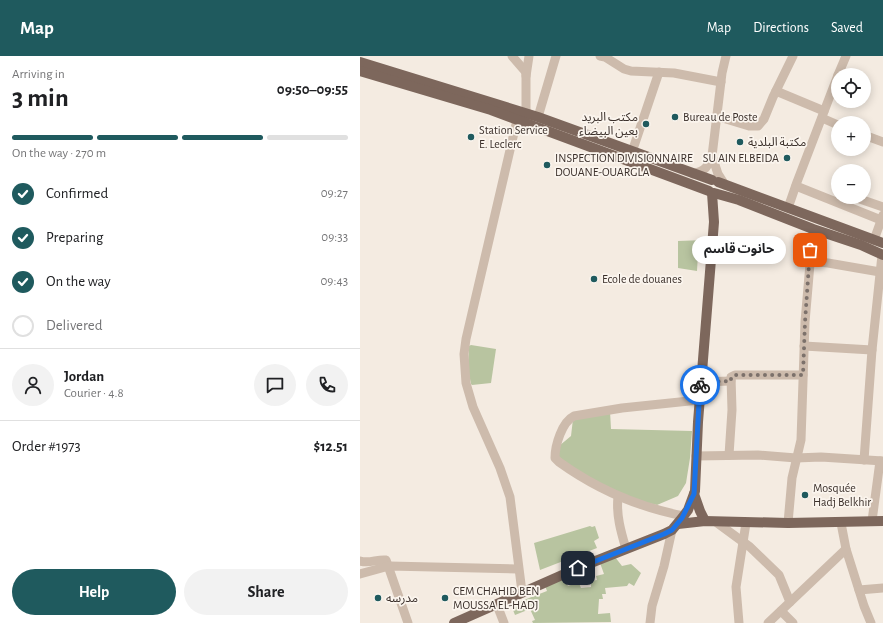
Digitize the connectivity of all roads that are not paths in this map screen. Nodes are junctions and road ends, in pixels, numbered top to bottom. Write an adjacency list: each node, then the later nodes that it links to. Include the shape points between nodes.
1 (512, 56): 12 (street, via 525,71)
2 (529, 56): 12 (street)
3 (556, 56): 20 (street)
4 (600, 56): 11 (street, via 624,70)
5 (726, 56): 13 (street)
6 (793, 56): 14 (street)
7 (846, 56): 9 (street)
8 (360, 62): 16 (main road)
9 (841, 68)
10 (360, 71): 16 (main road)
11 (659, 72): 13 (street); 25 (street)
12 (526, 76): 17 (street)
13 (721, 82): 19 (street)
14 (776, 91): 18 (street); 19 (street, via 764,119 758,126 748,126)
15 (831, 94): 18 (street)
16 (467, 98): 17 (main road); 21 (main road)
17 (526, 113): 20 (main road)
18 (823, 115): 22 (street); 29 (street)
19 (716, 116): 26 (street)
20 (538, 117): 25 (main road)
21 (517, 120): 30 (main road); 68 (street, via 466,339 464,362 466,383 473,407 510,497)
22 (831, 120)
23 (871, 138): 24 (street)
24 (883, 142)
25 (632, 152): 27 (main road)
26 (712, 156): 27 (street, via 702,172); 28 (street)
27 (693, 174): 28 (main road)
28 (718, 182): 30 (main road, via 708,185); 35 (main road)
29 (796, 186): 31 (street); 35 (street)
30 (712, 192): 37 (main road, via 740,200); 46 (main road, via 714,222)
31 (831, 197)
32 (871, 203): 34 (street)
33 (850, 204): 36 (street)
34 (883, 207)
35 (788, 208): 38 (main road)
36 (882, 217): 38 (street)
37 (813, 229): 39 (main road); 40 (street)
38 (879, 242)
39 (883, 255): 41 (street)
40 (809, 261): 41 (street); 42 (street)
41 (880, 272): 43 (street)
42 (804, 346): 43 (street); 44 (street)
43 (872, 350): 51 (street)
44 (803, 375): 45 (street, via 735,375); 50 (street, via 801,440)
45 (731, 381): 46 (street); 48 (street)
46 (700, 382): 47 (main road)
47 (699, 400): 49 (main road); 54 (street, via 622,408 574,416 569,420 556,445 556,459 596,486)
48 (729, 455): 49 (street); 50 (street)
49 (696, 456): 53 (main road)
50 (796, 458): 51 (street); 61 (street)
51 (864, 460): 52 (street)
52 (881, 461): 56 (street)
53 (694, 494): 55 (main road); 59 (main road)
54 (618, 497): 59 (street, via 655,510); 64 (street, via 619,521)
55 (705, 521): 58 (main road); 59 (main road)
56 (872, 521): 57 (main road); 62 (main road)
57 (883, 521)
58 (716, 522): 60 (main road); 63 (street)
59 (678, 523): 64 (main road, via 664,534); 79 (street, via 652,606)
60 (746, 523): 61 (main road); 63 (street)
61 (788, 523): 62 (main road)
62 (841, 523): 65 (street)
63 (743, 542): 73 (street, via 779,575); 80 (street, via 736,587)
64 (626, 549): 72 (main road)
65 (846, 549): 71 (street); 73 (street)
66 (360, 561): 67 (street, via 369,563 384,559)
67 (389, 566): 68 (street); 69 (street); 76 (street)
68 (518, 569): 72 (street)
69 (360, 574)
70 (883, 588): 71 (street)
71 (859, 590): 83 (street)
72 (522, 592): 74 (main road)
73 (790, 602): 75 (street)
74 (497, 605): 77 (main road); 78 (street)
75 (781, 611): 81 (street); 82 (street)
76 (408, 623)
77 (454, 623)
78 (504, 623)
79 (650, 623)
80 (739, 623)
81 (768, 623)
82 (793, 623)
83 (871, 623)

